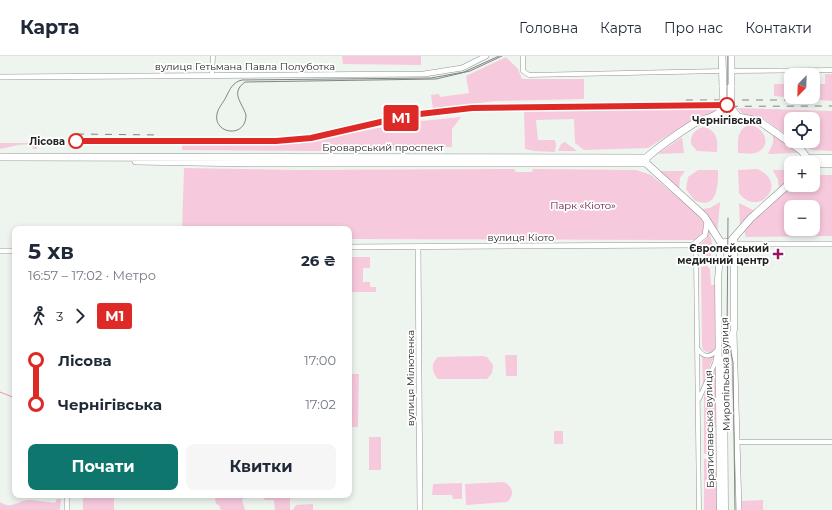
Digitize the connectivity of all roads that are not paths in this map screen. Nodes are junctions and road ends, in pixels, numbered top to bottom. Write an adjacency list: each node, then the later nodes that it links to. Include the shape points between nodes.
1 (212, 56): 9 (street)
2 (486, 56): 9 (street, вулиця Гетьмана Павла Полуботка, via 462,68 424,74)
3 (523, 56): 7 (street, via 524,71 530,75)
4 (722, 56): 7 (highway)
5 (731, 56): 8 (highway)
6 (832, 70): 8 (street)
7 (722, 71): 12 (highway, bridge)
8 (732, 71): 11 (highway, bridge)
9 (212, 75): 10 (street, вулиця Гетьмана Павла Полуботка)
10 (0, 77)
11 (732, 110): 12 (highway); 13 (highway, via 743,119 763,124 802,151)
12 (721, 111): 17 (highway, via 716,116 693,124)
13 (804, 156)
14 (0, 157): 17 (highway, Броварський проспект)
15 (832, 158): 16 (main road)
16 (820, 159)
17 (646, 161): 18 (highway, Броварський проспект); 22 (highway)
18 (0, 162)
19 (820, 164): 20 (main road)
20 (832, 164)
21 (784, 188): 23 (highway, via 751,218)
22 (707, 220): 24 (highway); 26 (street, via 705,235)
23 (734, 241): 24 (highway); 25 (street); 31 (main road, Миропільська вулиця)
24 (721, 243): 33 (main road, Братиславська вулиця)
25 (832, 244)
26 (693, 245): 28 (street, вулиця Кіото); 32 (street, Братиславська вулиця, via 696,256)
27 (352, 247): 28 (street, вулиця Кіото)
28 (418, 247): 40 (street, вулиця Мілютенка)
29 (0, 251): 30 (street)
30 (12, 251)
31 (734, 330): 34 (main road, Братиславська вулиця); 36 (street, Миропільська вулиця)
32 (698, 349): 33 (street, via 704,356); 35 (street, Братиславська вулиця)
33 (717, 352): 34 (main road); 35 (street, Братиславська вулиця, via 715,364); 42 (main road, Братиславська вулиця)
34 (725, 357): 43 (main road, Братиславська вулиця)
35 (699, 400): 41 (street, Братиславська вулиця)
36 (737, 442): 37 (street); 44 (street, Миропільська вулиця)
37 (832, 442)
38 (67, 498): 39 (street)
39 (67, 510)
40 (420, 510)
41 (699, 510)
42 (720, 510)
43 (725, 510)
44 (739, 510)

